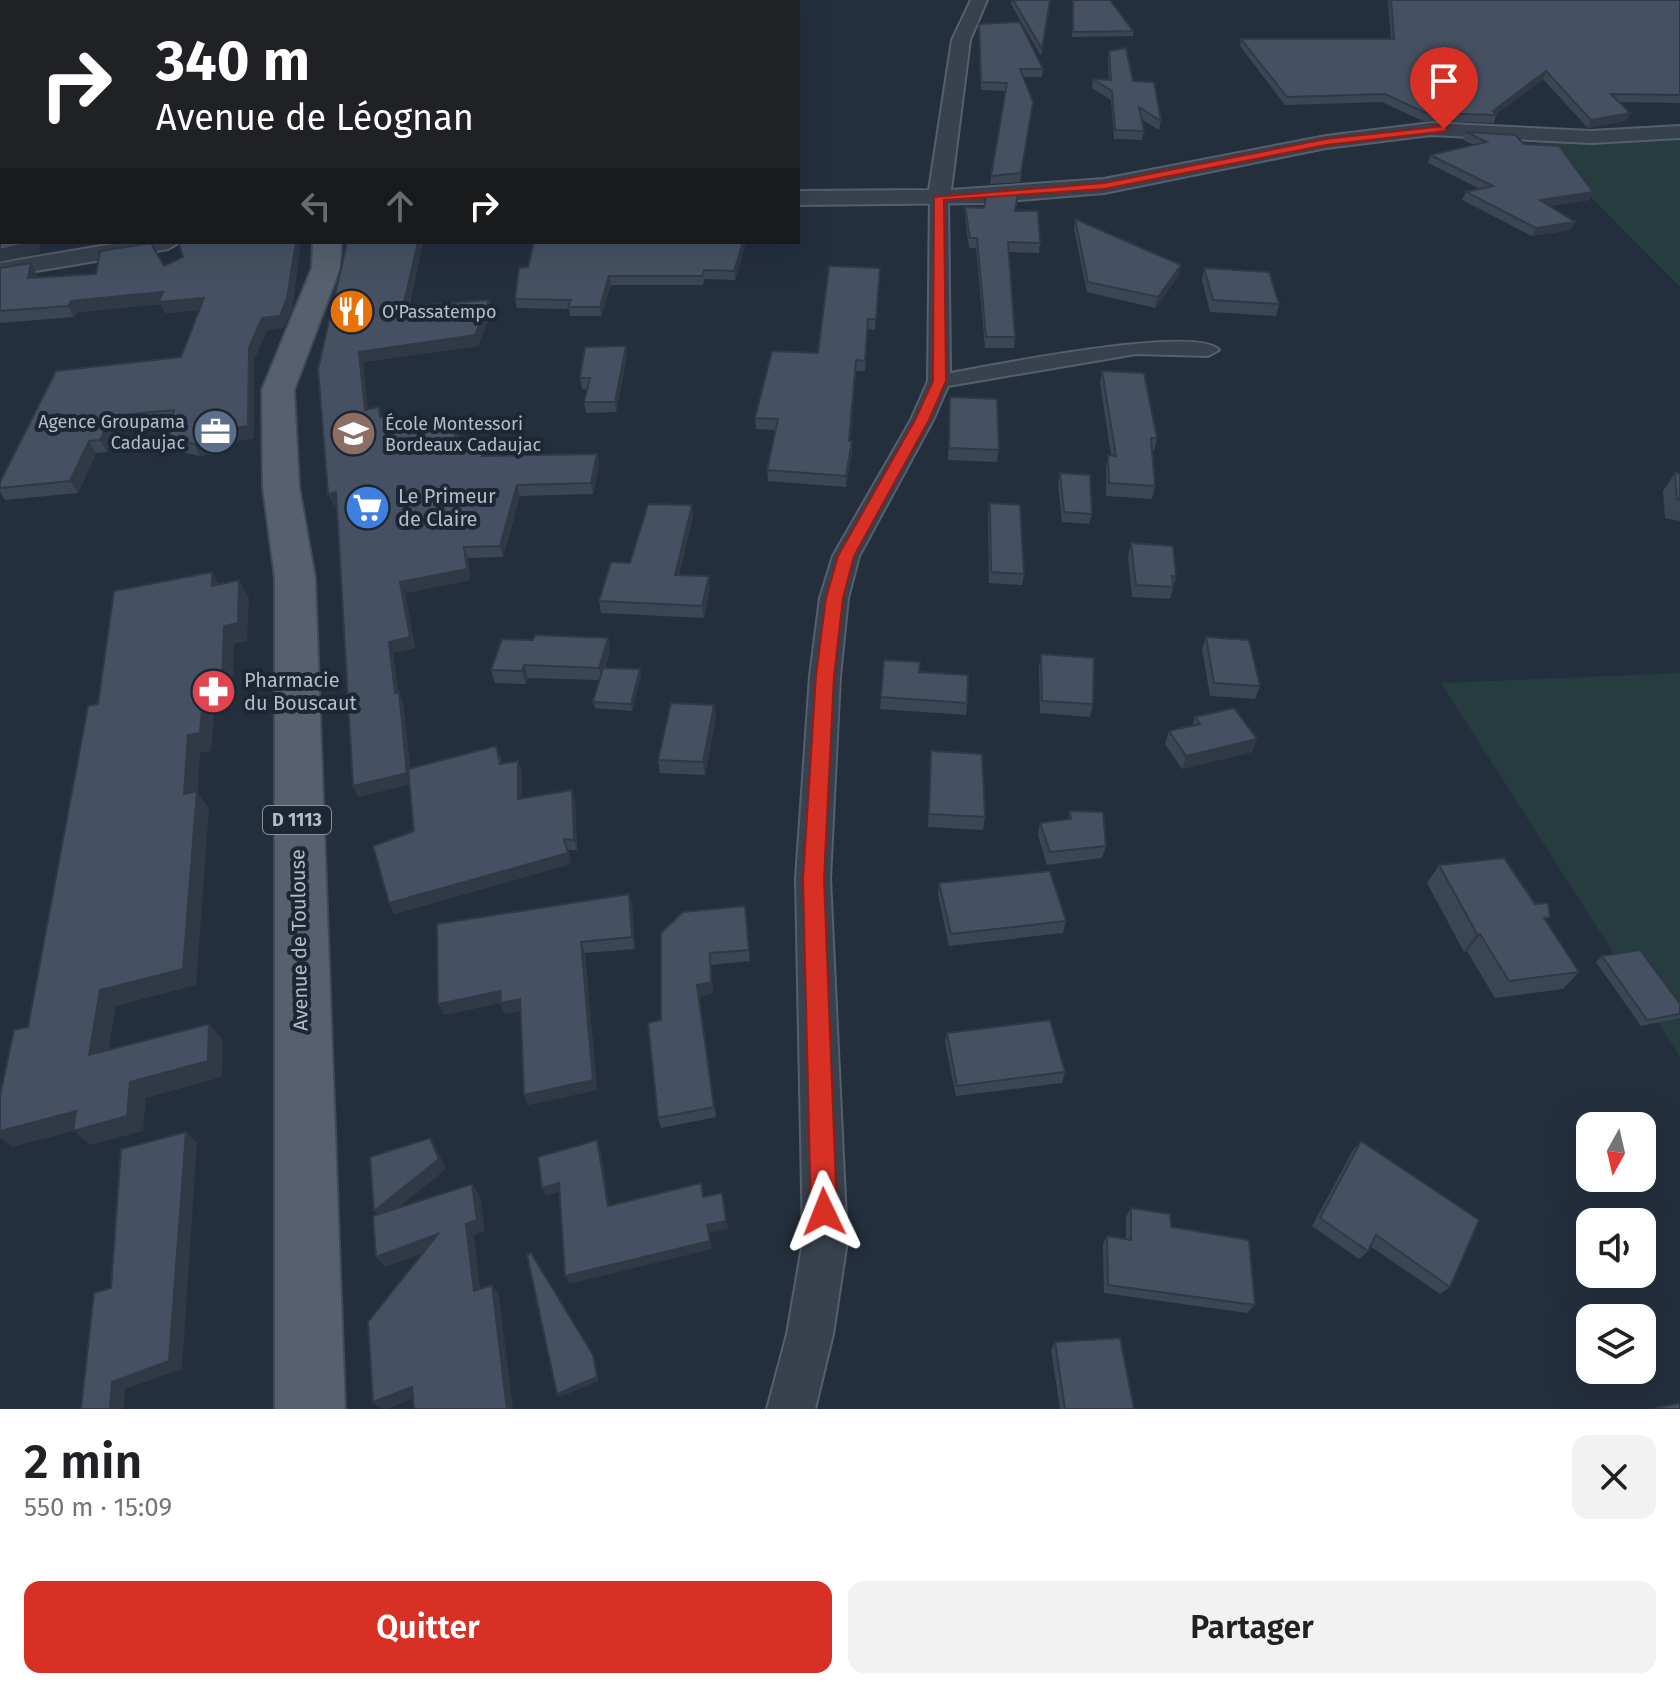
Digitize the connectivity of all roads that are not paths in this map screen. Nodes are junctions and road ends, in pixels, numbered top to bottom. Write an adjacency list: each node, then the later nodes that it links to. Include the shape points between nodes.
1 (979, 0): 3 (street, via 958,52)
2 (1680, 132): 3 (street, via 1591,137 1408,131 1104,186)
3 (939, 197): 4 (street); 9 (street)
4 (800, 198)
5 (156, 244): 7 (street)
6 (327, 244): 10 (main road, Avenue de Toulouse / D 1113, via 326,268 278,390 281,487 295,578)
7 (0, 270)
8 (1208, 350): 9 (street, via 1136,348)
9 (939, 381): 11 (street, via 846,556 834,598 813,879 825,1241)
10 (310, 1409)
11 (791, 1409)

